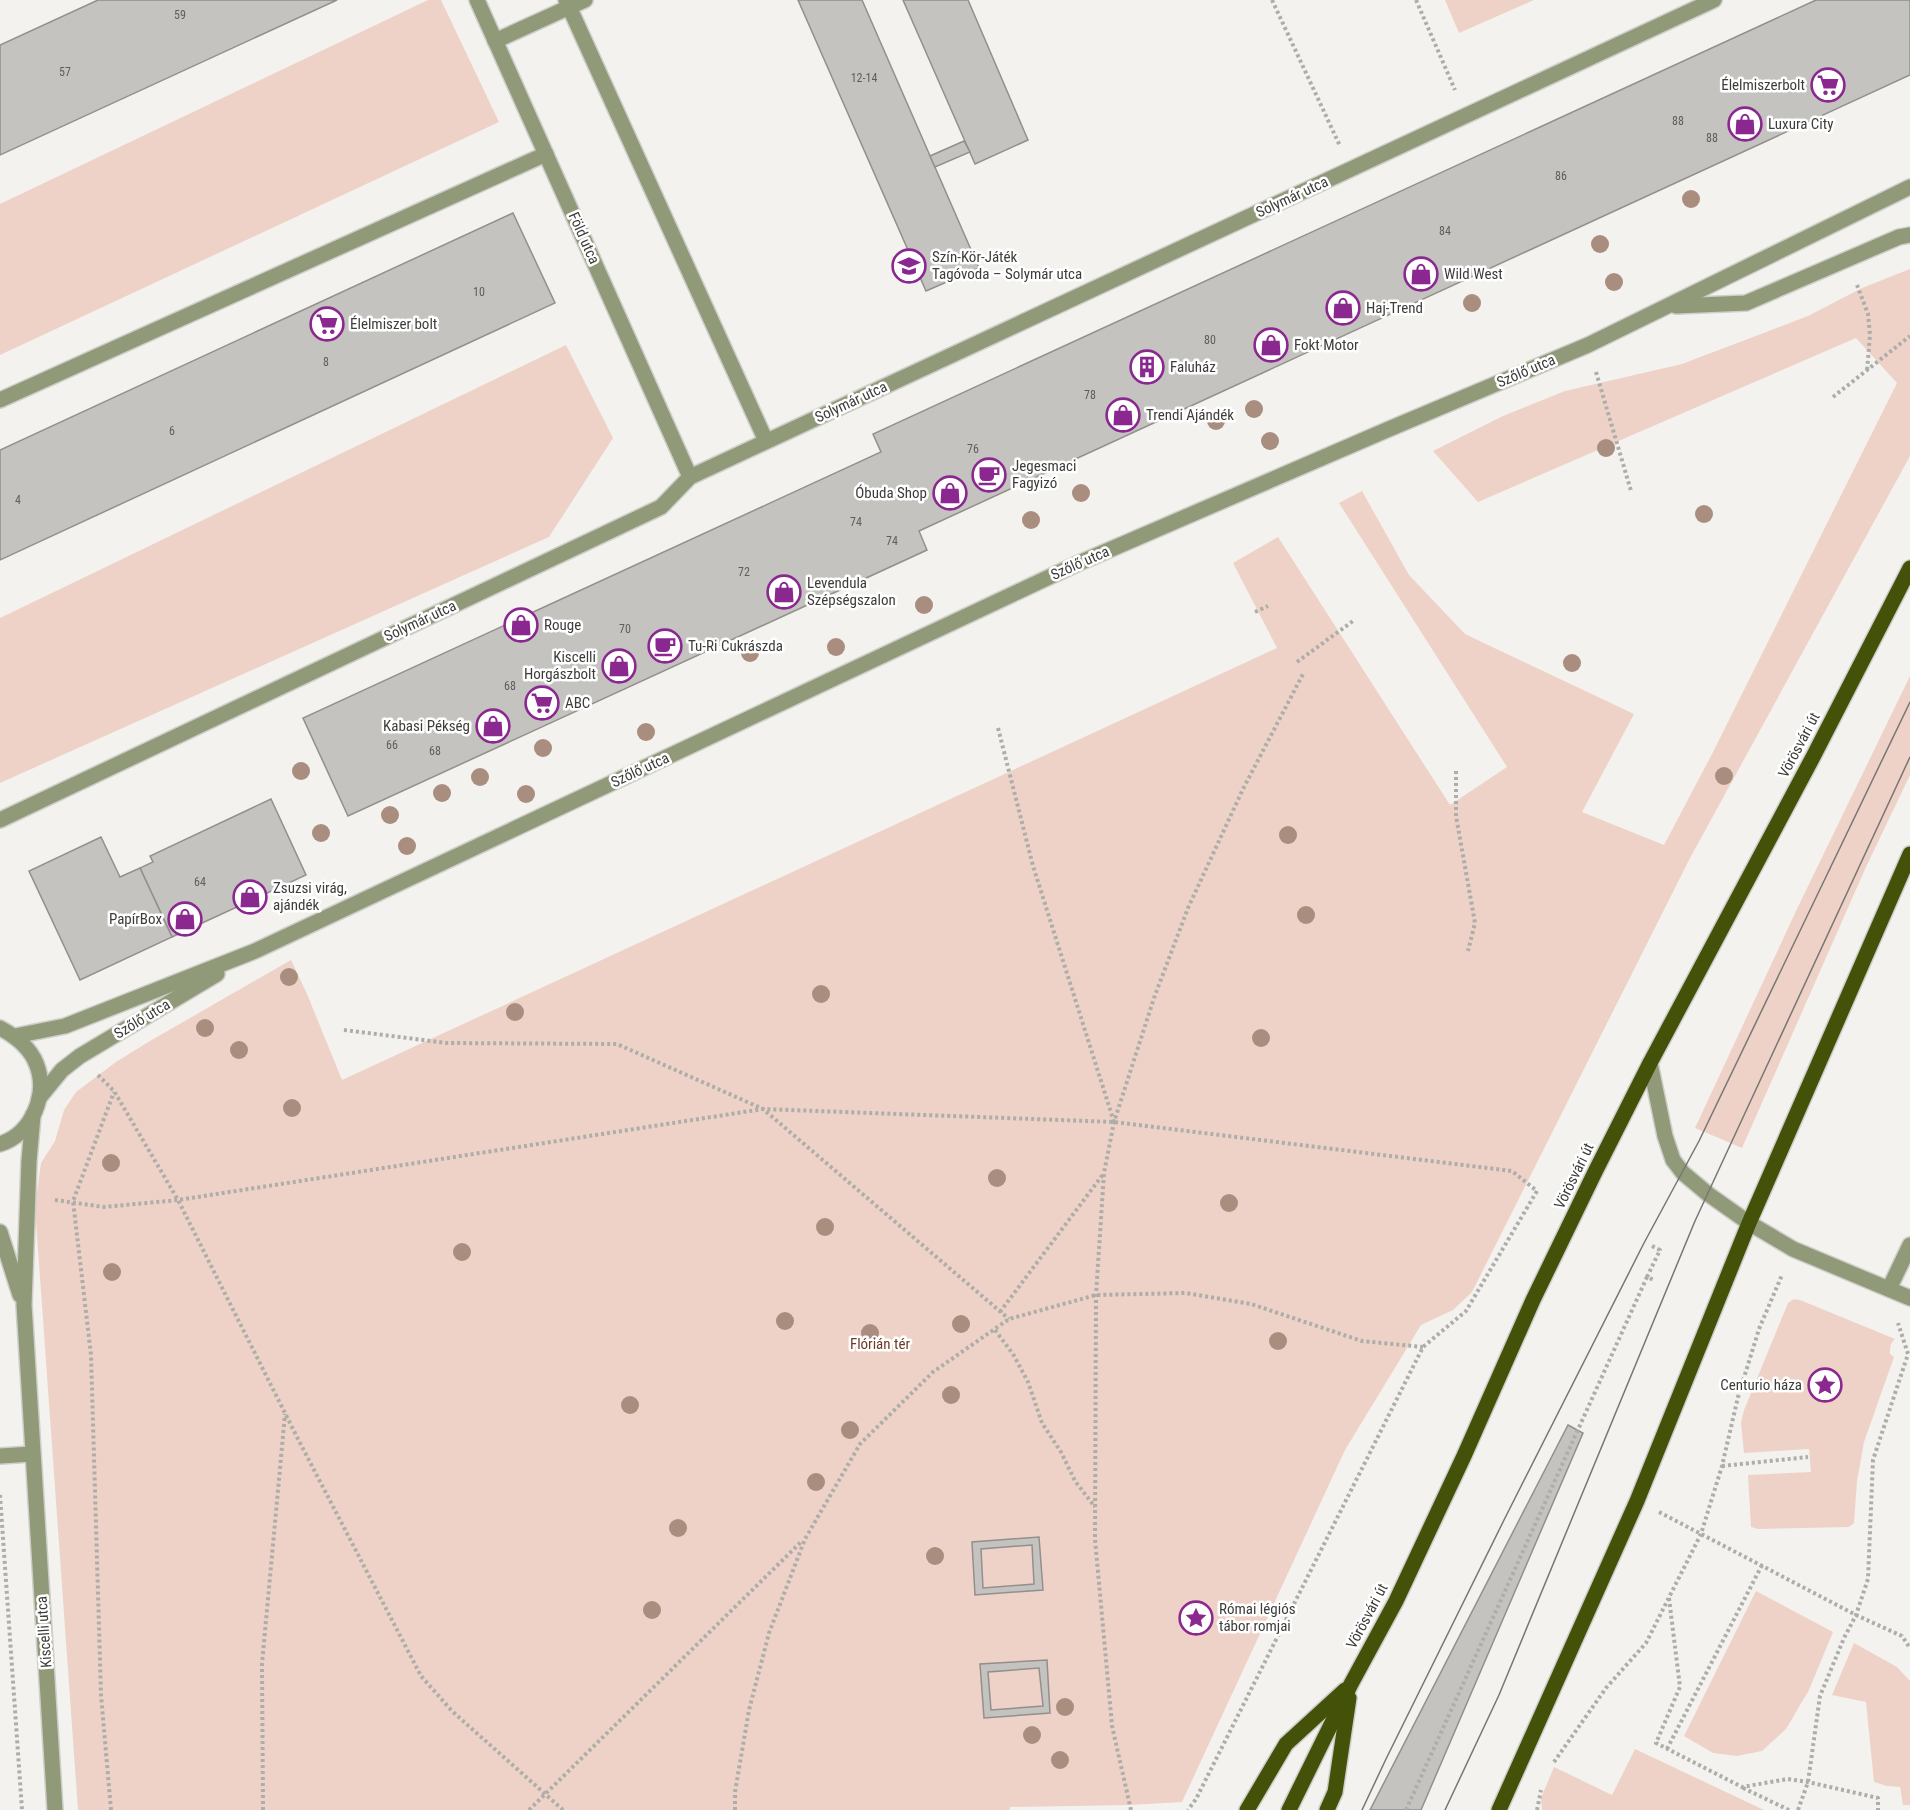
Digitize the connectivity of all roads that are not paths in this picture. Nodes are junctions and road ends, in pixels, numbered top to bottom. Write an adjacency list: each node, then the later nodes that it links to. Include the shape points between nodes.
1 (477, 0): 5 (street, Föld utca)
2 (585, 0): 4 (street)
3 (1714, 0): 11 (street, Solymár utca)
4 (568, 3): 5 (street); 11 (street)
5 (495, 41): 6 (street, Föld utca)
6 (546, 154): 10 (street); 12 (street, Föld utca)
7 (1910, 187): 9 (street, Szőlő utca)
8 (1910, 235): 9 (street, via 1746,303)
9 (1670, 306): 16 (street, Szőlő utca, via 1588,345 1078,563)
10 (0, 400)
11 (766, 441): 12 (street, Solymár utca)
12 (690, 477): 14 (street, Solymár utca, via 661,507)
13 (1910, 568): 19 (main road, Vörösvári út)
14 (0, 820)
15 (1910, 854): 23 (main road)
16 (255, 951): 18 (street, Szőlő utca, via 65,1026); 20 (street, Szőlő utca, via 80,1056 62,1070)
17 (0, 1028): 18 (street)
18 (15, 1036): 20 (street, via 36,1064)
19 (1650, 1063): 23 (street, via 1673,1160 1708,1194); 31 (main road, Vörösvári út, via 1533,1300 1396,1602)
20 (39, 1098): 21 (street)
21 (33, 1115): 22 (street, via 23,1130); 28 (street, Kiscelli utca)
22 (0, 1144)
23 (1749, 1222): 26 (street, via 1792,1249); 32 (main road, via 1637,1501)
24 (0, 1232): 28 (street, Kiscelli utca)
25 (1910, 1245): 26 (street)
26 (1888, 1289): 27 (street)
27 (1910, 1298)
28 (24, 1305): 29 (street, Kiscelli utca)
29 (33, 1454): 30 (street); 33 (street, Kiscelli utca)
30 (0, 1456)
31 (1352, 1684): 34 (main road, via 1286,1744); 35 (main road, Vörösvári út); 36 (main road, via 1335,1792)
32 (1507, 1789): 37 (main road); 38 (main road)
33 (55, 1810)
34 (1247, 1810)
35 (1289, 1810)
36 (1327, 1810)
37 (1499, 1810)
38 (1513, 1810)

